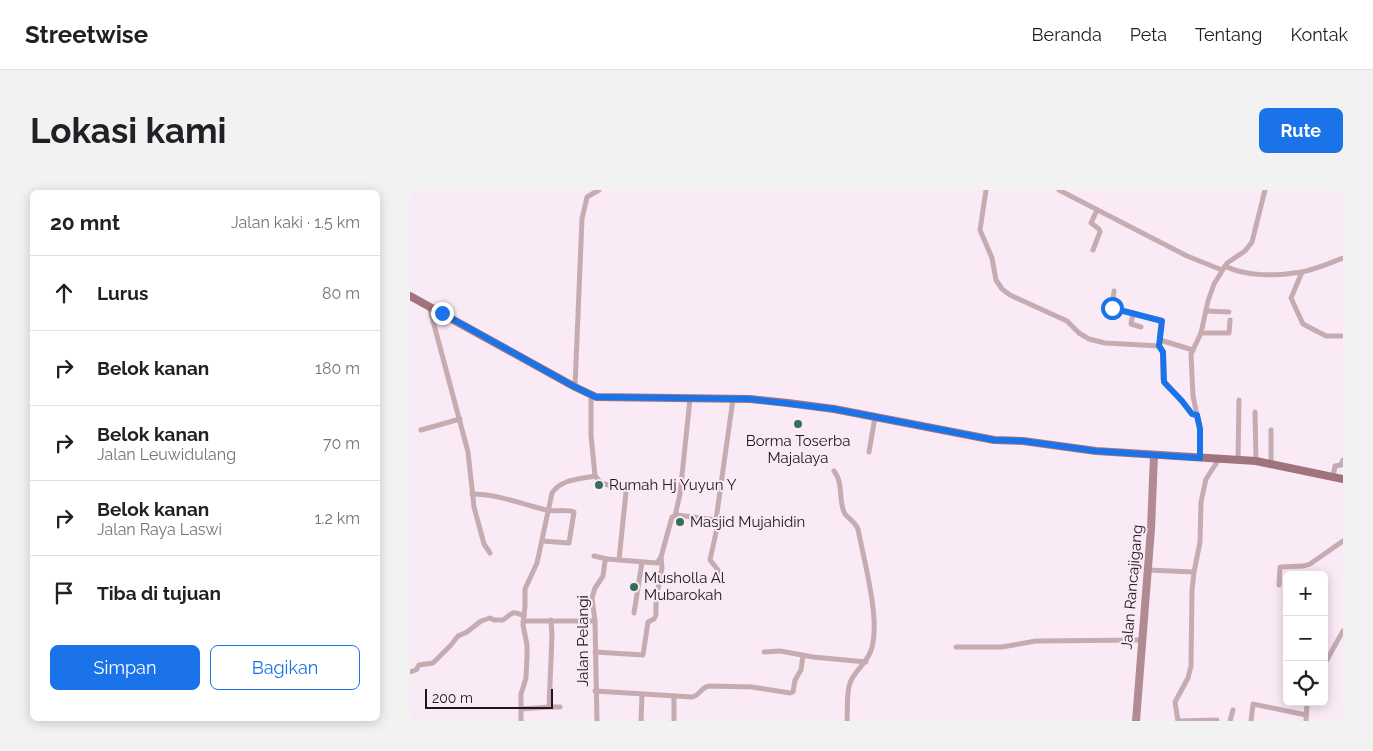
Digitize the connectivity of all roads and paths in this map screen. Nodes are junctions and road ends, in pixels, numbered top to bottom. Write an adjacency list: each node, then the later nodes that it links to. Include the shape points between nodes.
1 (599, 190): 22 (street, via 587,197 582,219)
2 (986, 190): 20 (street, via 980,230 992,258 994,277 1002,290 1067,321 1089,339 1109,343)
3 (1059, 190): 5 (street)
4 (1265, 190): 8 (street, via 1252,242 1245,252 1232,258)
5 (1097, 210): 6 (street, via 1091,223 1100,232); 8 (street, via 1187,256)
6 (1093, 250)
7 (1343, 258): 9 (street)
8 (1224, 268): 9 (street, via 1266,274); 13 (street, via 1211,290)
9 (1302, 272): 19 (street, via 1291,298 1301,321 1326,336)
10 (1114, 291): 15 (street, via 1112,308)
11 (410, 296): 12 (main road)
12 (428, 306): 22 (main road); 30 (street)
13 (1206, 311): 14 (street); 18 (street)
14 (1229, 312)
15 (1134, 313): 17 (street, via 1131,324); 20 (street, via 1161,320)
16 (1230, 320): 18 (street, via 1228,334)
17 (1141, 327)
18 (1201, 333): 21 (street)
19 (1343, 336)
20 (1160, 343): 21 (street); 28 (street, via 1164,382)
21 (1193, 350): 28 (street)
22 (575, 387): 23 (main road)
23 (591, 395): 24 (main road); 42 (street)
24 (690, 399): 25 (main road); 47 (street)
25 (733, 399): 29 (main road, via 813,406); 48 (street)
26 (1239, 400): 37 (street)
27 (1255, 412): 39 (street)
28 (1195, 415): 35 (street, via 1200,429)
29 (875, 417): 33 (street); 34 (main road, via 994,440)
30 (460, 419): 31 (street); 45 (street, via 471,470)
31 (421, 430)
32 (1271, 430): 40 (street)
33 (869, 452)
34 (1154, 455): 35 (main road); 57 (main road, Jalan Rancajigang)
35 (1192, 458): 36 (main road)
36 (1219, 459): 37 (main road); 58 (street, via 1204,484 1200,542)
37 (1238, 460): 39 (main road)
38 (1343, 460): 43 (street, via 1342,464 1335,466)
39 (1256, 461): 40 (main road)
40 (1271, 463): 43 (main road)
41 (834, 471): 72 (street, via 844,512 858,529 873,609 873,646)
42 (595, 476): 46 (street, via 560,485 550,496); 55 (street, via 601,483 626,492)
43 (1333, 477): 44 (main road)
44 (1343, 479)
45 (472, 494): 46 (street, via 490,495); 51 (street, via 484,544)
46 (547, 510): 49 (street); 49 (street, via 574,512 570,542)
47 (675, 516): 48 (street); 53 (street, via 672,517)
48 (716, 520): 59 (street, via 710,560 718,570)
49 (542, 541): 62 (street, via 538,563 526,586)
50 (1343, 542): 60 (street, via 1310,564 1280,567)
51 (490, 553)
52 (594, 556): 54 (street)
53 (661, 557): 56 (street, via 657,563); 68 (street, via 656,615 648,622 642,655)
54 (607, 559): 55 (street); 64 (street, Jalan Pelangi, via 603,576 593,594)
55 (619, 560): 56 (street)
56 (642, 562): 61 (street)
57 (1148, 570): 58 (street); 66 (main road, Jalan Rancajigang)
58 (1189, 571): 89 (street, via 1191,666 1174,702)
59 (717, 580)
60 (1279, 585)
61 (634, 613)
62 (523, 618): 63 (street); 73 (street, via 515,612 503,620 490,618 481,621 458,636 434,661 419,665); 79 (street, via 528,652)
63 (551, 620): 64 (street); 77 (street)
64 (595, 621): 68 (street, Jalan Pelangi)
65 (1343, 631): 71 (street)
66 (1142, 640): 67 (street, via 1036,641 1002,647); 88 (main road, Jalan Rancajigang)
67 (956, 647)
68 (595, 652): 74 (street, Jalan Pelangi)
69 (764, 652): 70 (street, via 777,650)
70 (803, 655): 72 (street); 76 (street, via 792,693 752,687 707,686 694,697)
71 (1326, 661)
72 (866, 662): 87 (street, via 850,684)
73 (410, 672)
74 (595, 691): 75 (street); 84 (street, Jalan Pelangi)
75 (642, 694): 76 (street); 85 (street)
76 (674, 696): 86 (street)
77 (549, 707): 78 (street); 79 (street)
78 (560, 707)
79 (521, 709): 83 (street)
80 (1233, 710): 90 (street)
81 (1306, 718): 91 (street, via 1253,704)
82 (1217, 720): 89 (street)
83 (521, 721)
84 (597, 721)
85 (641, 721)
86 (674, 721)
87 (847, 721)
88 (1136, 721)
89 (1179, 721)
90 (1230, 721)
91 (1251, 721)

